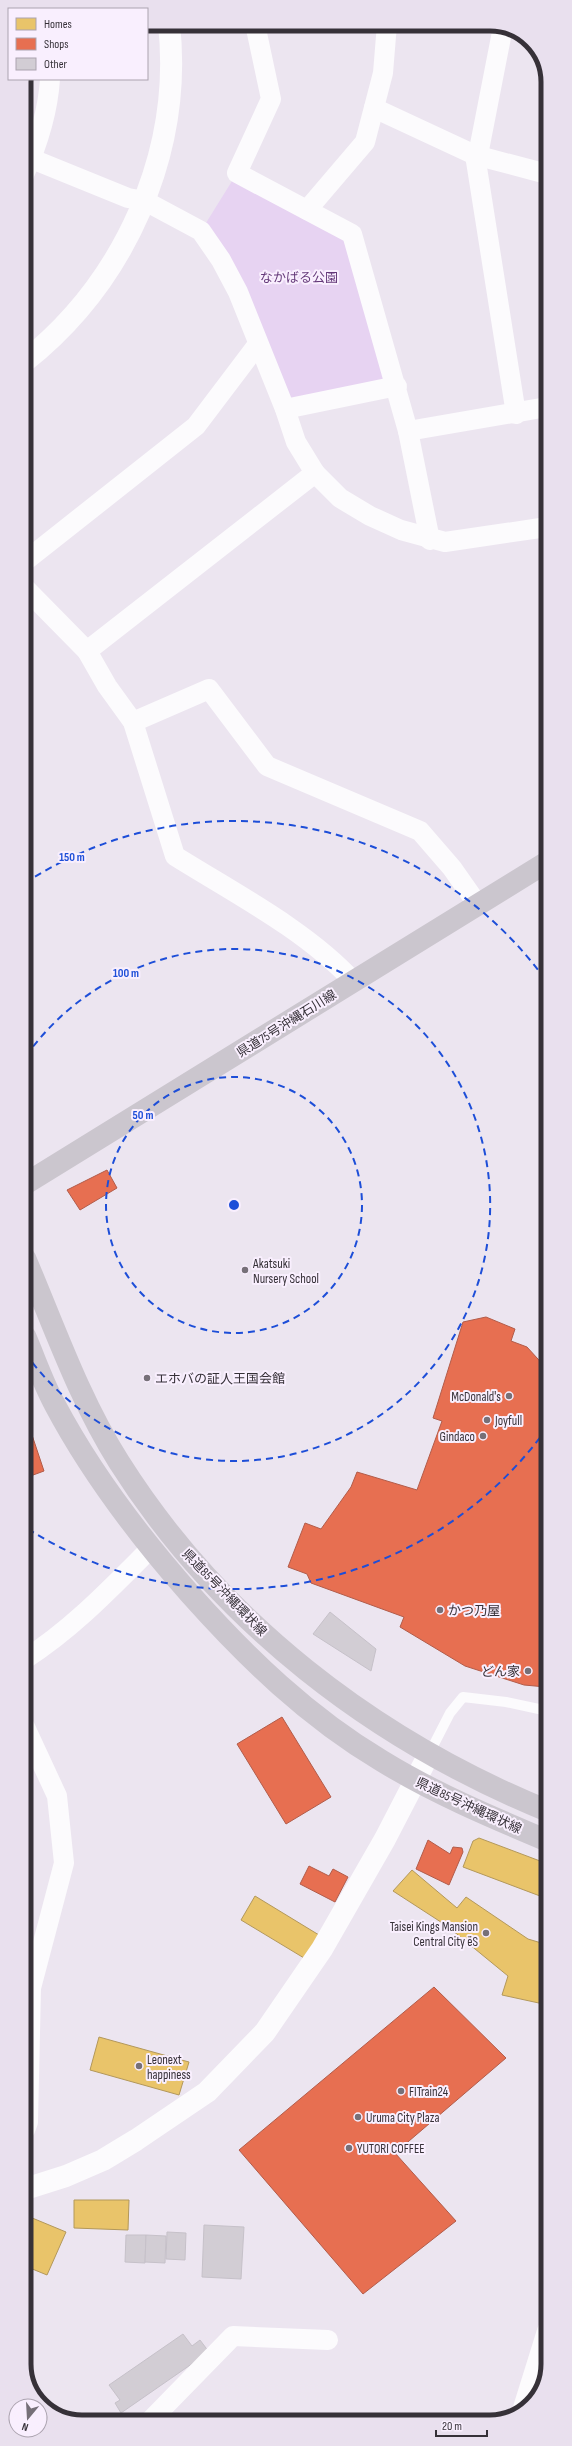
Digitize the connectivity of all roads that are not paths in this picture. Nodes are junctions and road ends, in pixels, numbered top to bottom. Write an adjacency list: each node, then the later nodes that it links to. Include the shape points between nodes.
1 (169, 31): 11 (street, via 171,62 166,123)
2 (256, 31): 12 (street, via 271,99 237,173)
3 (386, 31): 6 (street, via 383,73)
4 (502, 33): 7 (street)
5 (50, 80): 8 (street, via 43,120)
6 (374, 108): 7 (street); 12 (street, via 365,142)
7 (477, 155): 10 (street); 18 (street)
8 (31, 158)
9 (31, 168): 11 (street)
10 (541, 172)
11 (145, 201): 13 (street, via 201,231 221,260 238,292); 14 (street, via 110,269 89,299 65,327)
12 (307, 210): 15 (street, via 352,234)
13 (258, 344): 17 (street); 23 (street, via 196,426)
14 (31, 356)
15 (396, 386): 17 (street); 19 (street)
16 (541, 408): 18 (street)
17 (285, 409): 20 (street, via 296,442)
18 (516, 414): 19 (street)
19 (408, 431): 22 (street)
20 (315, 473): 22 (street, via 340,498 370,516); 25 (street)
21 (541, 528): 22 (street, via 446,542)
22 (430, 540)
23 (31, 556)
24 (31, 594): 25 (street)
25 (87, 651): 26 (street, via 107,686)
26 (133, 722): 28 (street, via 209,689 267,766 420,831 452,868); 29 (street, via 175,856 294,932 339,966)
27 (541, 866): 28 (main road, 県道75号沖縄石川線)
28 (478, 905): 29 (main road, 県道75号沖縄石川線)
29 (353, 981): 30 (main road, 県道75号沖縄石川線)
30 (31, 1180)
31 (31, 1272): 37 (main road, 県道85号沖縄環状線, via 82,1393 118,1462 172,1538 231,1601 292,1659 341,1699)
32 (31, 1350): 33 (main road, 県道85号沖縄環状線, via 54,1404 94,1471)
33 (150, 1549): 34 (street, via 85,1614); 38 (main road, 県道85号沖縄環状線, via 213,1620 271,1679 322,1721 381,1761)
34 (31, 1655)
35 (541, 1710): 37 (lane, via 463,1697 450,1713)
36 (31, 1740): 41 (street, via 57,1796 64,1863)
37 (429, 1754): 38 (street); 39 (main road, 県道85号沖縄環状線, via 505,1793)
38 (415, 1780): 40 (main road, 県道85号沖縄環状線); 42 (street, via 385,1839 322,1949 265,2032 207,2092 136,2140 103,2160)
39 (541, 1807)
40 (541, 1838)
41 (31, 1988)
42 (31, 2187)
43 (328, 2340): 46 (street, via 233,2336)
44 (541, 2353): 45 (street)
45 (527, 2399)
46 (156, 2415)

